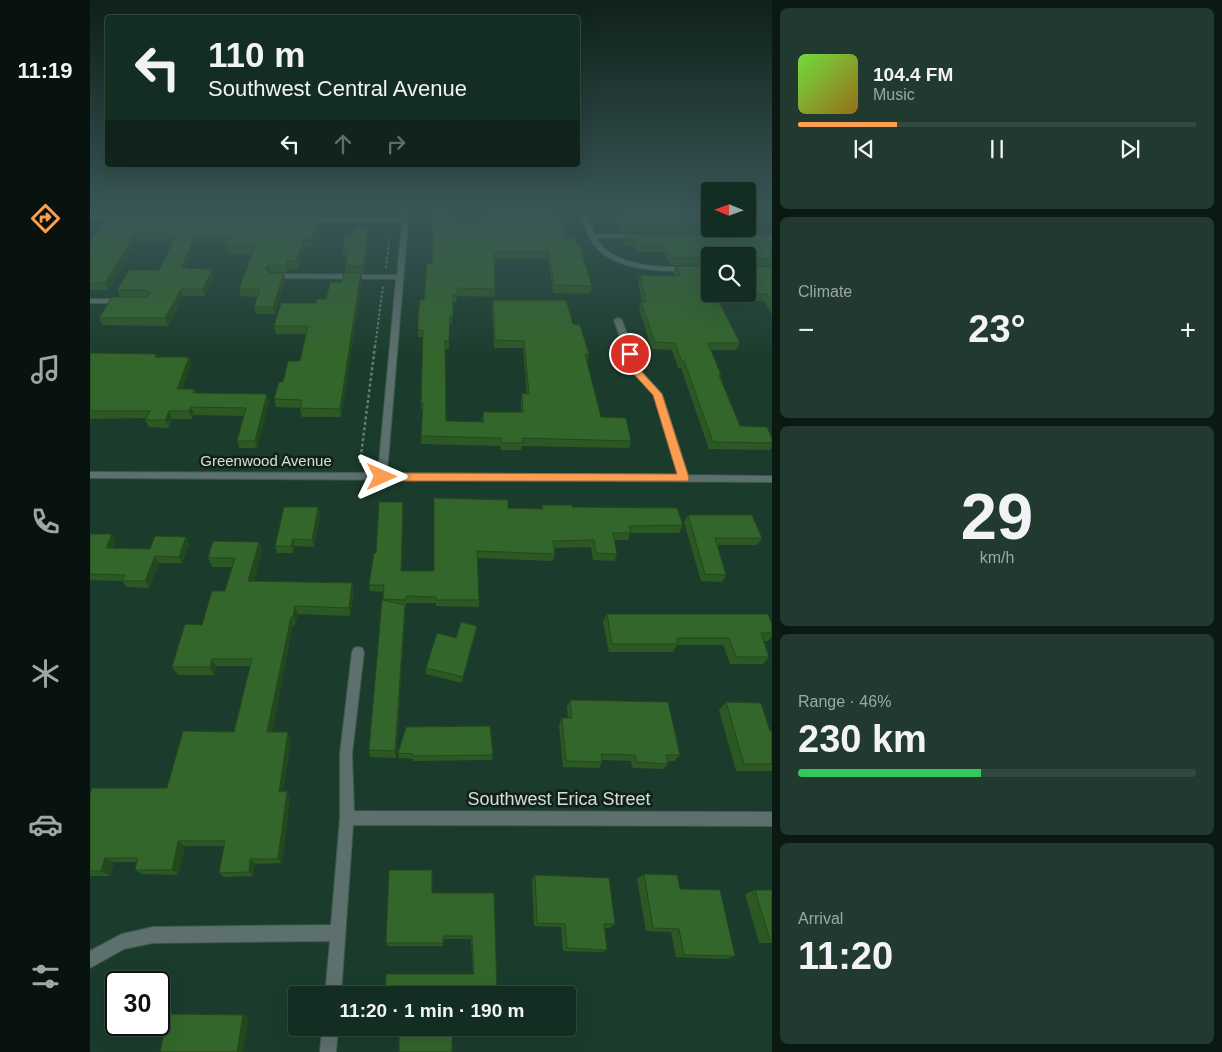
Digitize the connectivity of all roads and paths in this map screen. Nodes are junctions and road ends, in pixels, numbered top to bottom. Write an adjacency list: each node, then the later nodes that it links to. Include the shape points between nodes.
1 (386, 259): 6 (path)
2 (402, 259): 7 (street)
3 (622, 259): 4 (street, via 662,269)
4 (701, 269)
5 (271, 276): 6 (street)
6 (384, 276): 7 (street); 11 (path, via 361,462)
7 (400, 277): 13 (street)
8 (90, 300): 9 (street)
9 (128, 301)
10 (618, 320): 14 (street, via 636,371 658,394)
11 (355, 467)
12 (90, 475): 13 (street, Greenwood Avenue)
13 (382, 477): 14 (street, Greenwood Avenue)
14 (684, 478): 15 (street, Greenwood Avenue)
15 (772, 479)
16 (358, 652): 17 (street, via 346,754)
17 (347, 818): 18 (street, Southwest Erica Street); 19 (street)
18 (772, 818)
19 (338, 933): 20 (street, via 153,935 122,942); 21 (street)
20 (90, 960)
21 (334, 986)
22 (329, 1036): 23 (street)
23 (328, 1052)

